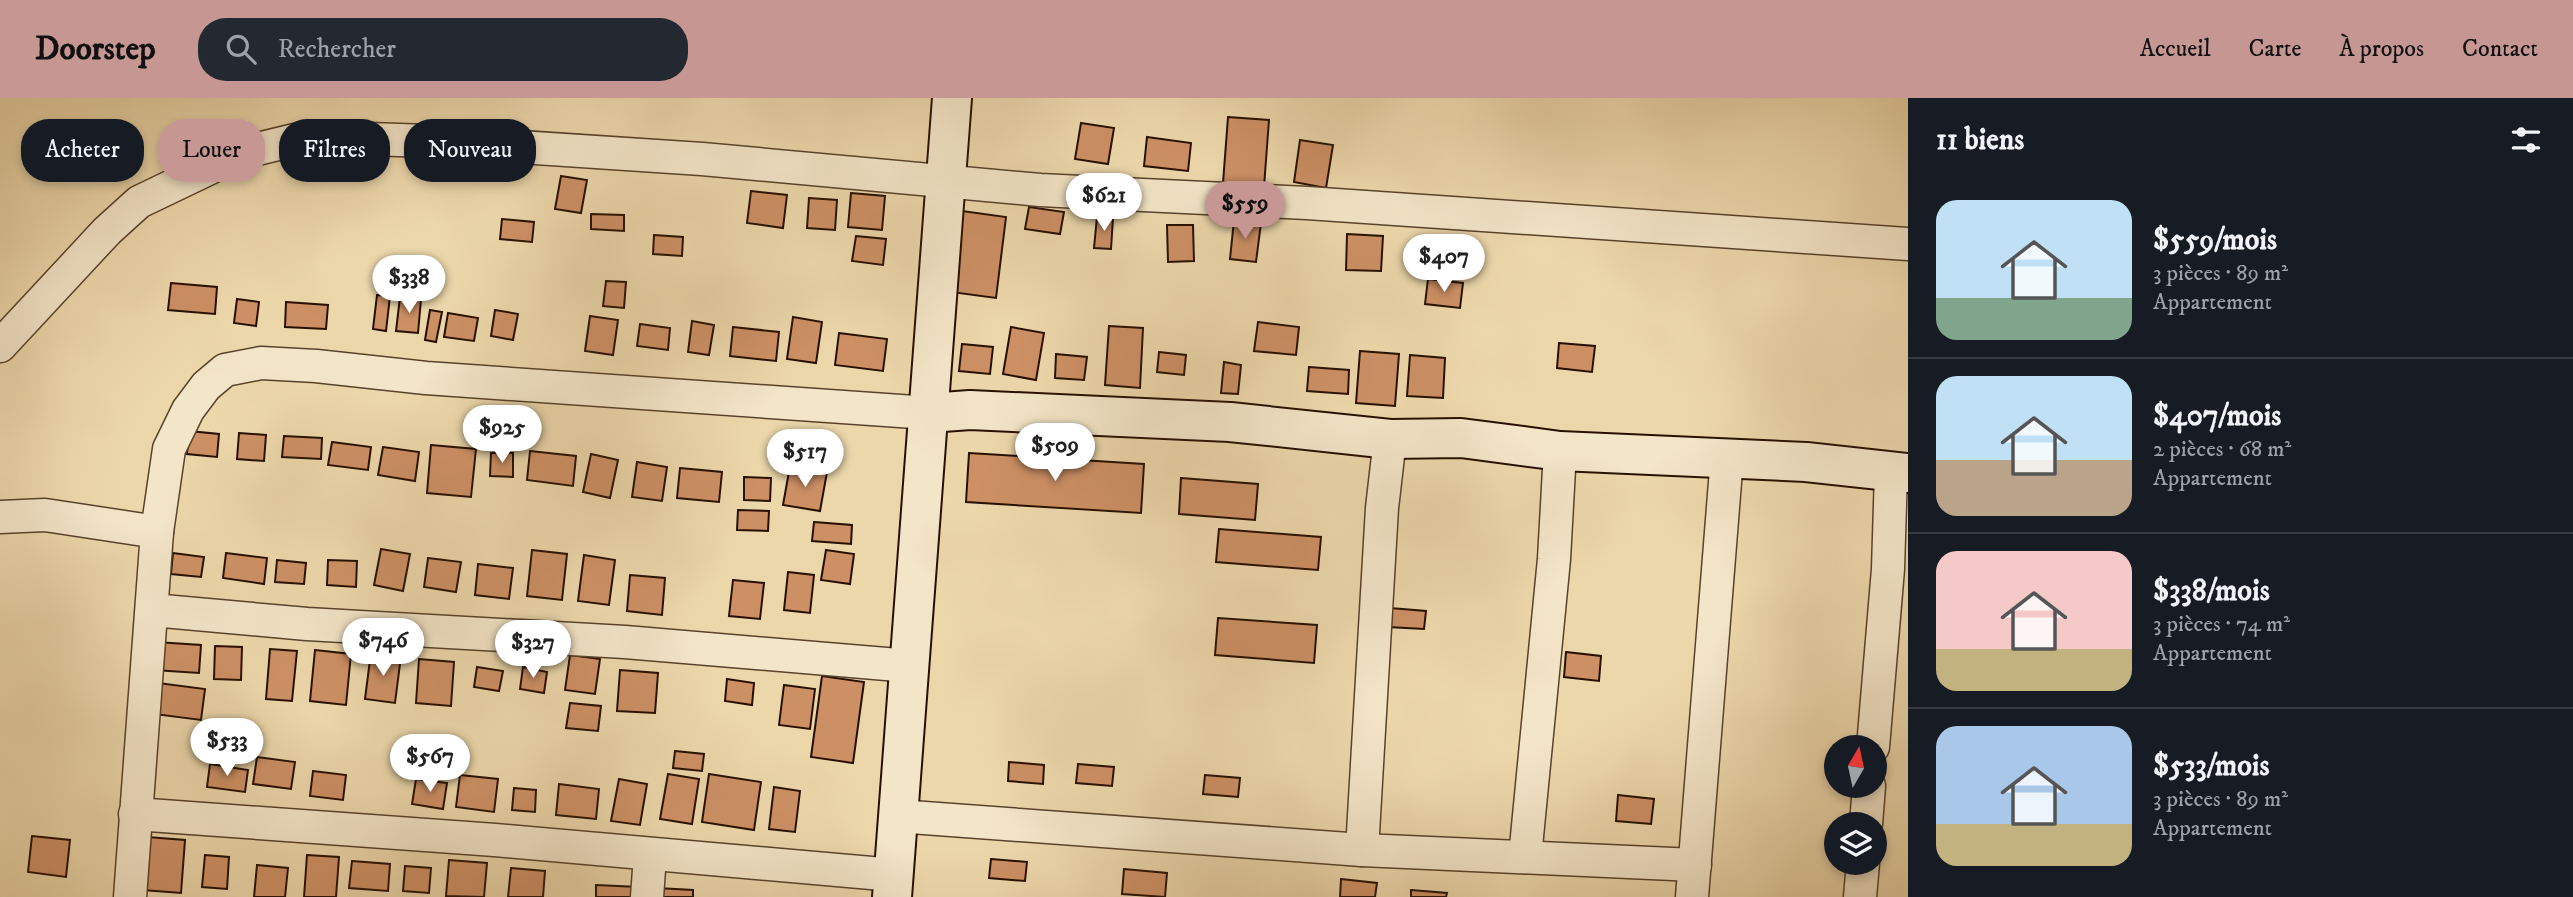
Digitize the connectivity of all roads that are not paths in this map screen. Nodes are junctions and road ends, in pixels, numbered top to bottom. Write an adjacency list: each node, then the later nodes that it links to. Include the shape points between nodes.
1 (952, 98): 2 (street)
2 (946, 182): 3 (street); 4 (street, via 690,158 307,137 241,153 139,202); 5 (street)
3 (1908, 244)
4 (0, 346)
5 (929, 414): 6 (street, via 970,410 1230,422); 11 (street, via 261,363 225,370 188,410 169,449); 13 (street)
6 (1390, 439): 7 (street, via 1461,438); 17 (street)
7 (1560, 451): 8 (street); 19 (street, via 1555,559)
8 (1727, 457): 9 (street); 20 (street)
9 (1900, 472): 14 (street)
10 (0, 517): 11 (street, via 46,515)
11 (157, 532): 12 (street)
12 (152, 610): 13 (street); 15 (street)
13 (910, 666): 16 (street)
14 (1874, 735)
15 (135, 814): 18 (street, via 549,844); 23 (street)
16 (897, 816): 17 (street); 22 (street)
17 (1362, 850): 19 (street)
18 (650, 856): 22 (street); 24 (street)
19 (1525, 857): 20 (street)
20 (1695, 865): 25 (street)
21 (1862, 875): 26 (street)
22 (893, 886)
23 (130, 897)
24 (647, 897)
25 (1692, 897)
26 (1860, 897)

